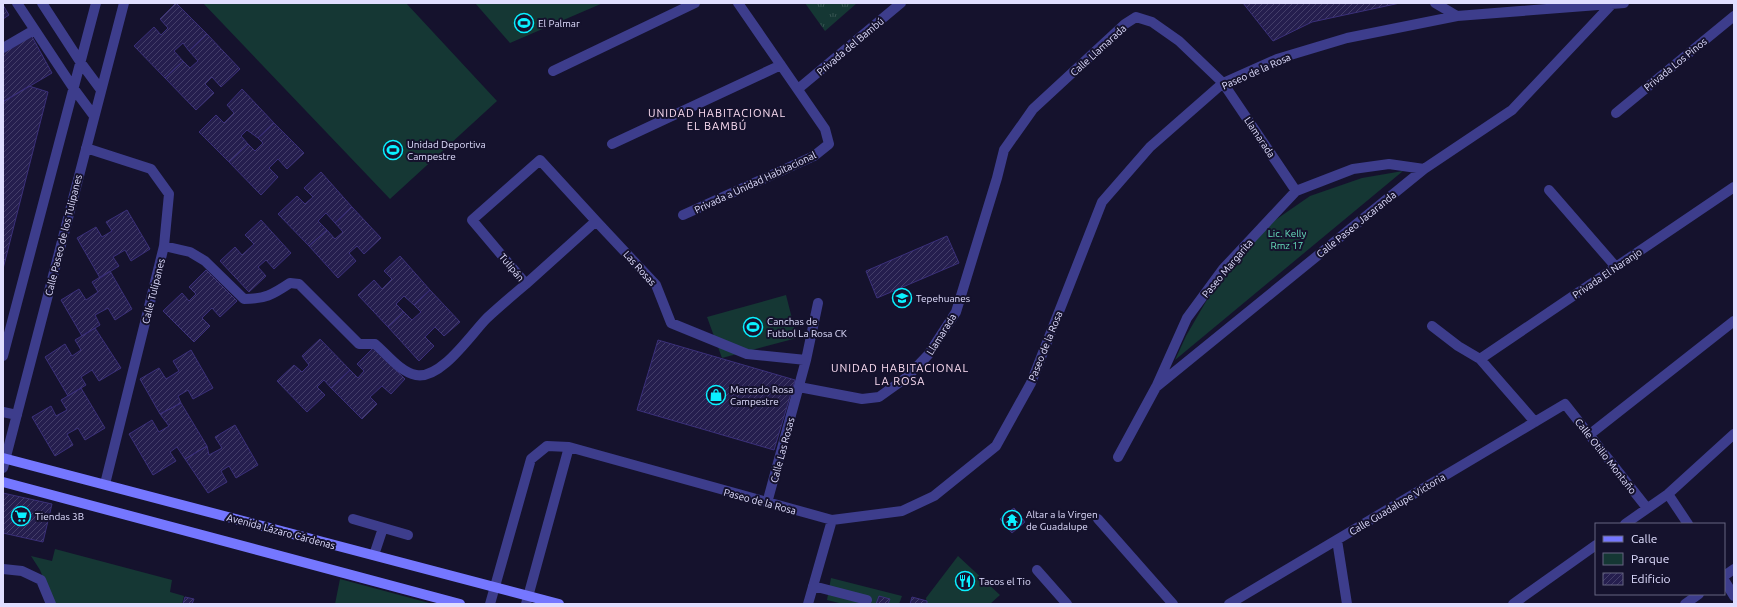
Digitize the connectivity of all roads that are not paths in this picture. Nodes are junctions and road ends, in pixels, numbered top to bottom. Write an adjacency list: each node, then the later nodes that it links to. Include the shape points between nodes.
1 (17, 3): 13 (street)
2 (42, 3): 15 (street)
3 (96, 3): 15 (street)
4 (124, 3): 21 (street, Calle Paseo de los Tulipanes)
5 (695, 3): 17 (street)
6 (738, 3): 16 (street, Privada a Unidad Habitacional)
7 (901, 3): 20 (street, Privada del Bambú)
8 (1435, 3): 11 (street)
9 (1624, 3): 10 (street, Paseo de la Rosa)
10 (1611, 5): 11 (street, Paseo de la Rosa); 27 (street, Calle Paseo Jacaranda, via 1512,110)
11 (1457, 16): 18 (street, Paseo de la Rosa, via 1347,38 1277,59)
12 (1734, 16): 22 (street, Privada Los Pinos)
13 (34, 30): 14 (street); 19 (street)
14 (3, 48)
15 (81, 63): 19 (street); 21 (street)
16 (781, 65): 20 (street, Privada a Unidad Habitacional); 24 (street)
17 (553, 71)
18 (1223, 83): 26 (street, Calle Llamarada, via 1179,41 1152,22 1136,17 1125,24 1033,109); 30 (street, Llamarada); 60 (street, Paseo de la Rosa, via 1150,147 1102,202 1031,383 996,446 934,496 902,511)
19 (74, 89): 23 (street); 39 (street)
20 (798, 89): 31 (street, Privada a Unidad Habitacional, via 825,128 829,144 814,156)
21 (101, 90): 23 (street, Calle Paseo de los Tulipanes)
22 (1616, 113)
23 (94, 116): 25 (street, Calle Paseo de los Tulipanes)
24 (612, 144)
25 (86, 148): 33 (street, Calle Tulipanes, via 151,169 169,194); 46 (street, Calle Paseo de los Tulipanes)
26 (1004, 150): 42 (street, Llamarada, via 956,312 928,355 907,377 879,398 862,399)
27 (1424, 169): 30 (street, Paseo Margarita, via 1389,164 1353,170); 43 (street, Calle Paseo Jacaranda)
28 (1734, 187): 34 (street, Privada El Naranjo)
29 (1549, 190): 34 (street)
30 (1296, 191): 43 (street, Paseo Margarita, via 1223,269 1186,318)
31 (683, 215)
32 (596, 222): 35 (street); 35 (street, Tulipán, via 540,160 483,210 472,220); 41 (street, Las Rosas, via 656,285 671,323 747,354)
33 (164, 246): 35 (street, Tulipán, via 190,252 205,261 244,299 272,296 290,283 300,284 359,344 375,344 405,372 417,376 430,373 449,360 486,319); 54 (street, Calle Tulipanes)
34 (1616, 267): 40 (street, Privada El Naranjo)
35 (526, 284)
36 (818, 303): 41 (street, Calle Las Rosas)
37 (1734, 321): 49 (street)
38 (1432, 326): 40 (street)
39 (3, 356)
40 (1480, 359): 47 (street)
41 (806, 360): 42 (street, Calle Las Rosas)
42 (799, 387): 56 (street, Calle Las Rosas)
43 (1156, 387): 51 (street, Calle Paseo Jacaranda)
44 (1565, 404): 47 (street, Calle Guadalupe Victoria); 49 (street, Calle Otilio Montaño)
45 (3, 412): 46 (street)
46 (17, 415): 52 (street, Calle Paseo de los Tulipanes)
47 (1534, 422): 65 (street, Calle Guadalupe Victoria)
48 (1734, 434): 55 (street)
49 (1589, 435): 57 (street, Calle Otilio Montaño)
50 (569, 447): 56 (street, Paseo de la Rosa); 74 (street, Paseo de la Rosa, via 547,446 531,459); 77 (street)
51 (1118, 457)
52 (4, 461): 54 (main road, Avenida Lázaro Cárdenas)
53 (3, 482): 80 (main road)
54 (105, 484): 67 (main road, Avenida Lázaro Cárdenas)
55 (1668, 494): 57 (street); 62 (street)
56 (767, 503): 60 (street, Paseo de la Rosa)
57 (1647, 508): 61 (street)
58 (353, 519): 63 (street)
59 (1098, 519): 85 (street)
60 (832, 520): 73 (street)
61 (1626, 523)
62 (1687, 523)
63 (383, 528): 64 (street); 67 (street)
64 (408, 535)
65 (1337, 540): 86 (street, Calle Guadalupe Victoria); 87 (street)
66 (1595, 546): 88 (street)
67 (374, 555): 74 (main road, Avenida Lázaro Cárdenas)
68 (3, 569): 79 (street, via 22,571 41,580)
69 (1734, 569): 71 (street)
70 (1037, 570): 84 (street)
71 (1725, 575)
72 (1725, 582): 76 (street)
73 (813, 586): 78 (street); 83 (street)
74 (495, 587): 77 (main road, Avenida Lázaro Cárdenas); 81 (street, Paseo de la Rosa)
75 (1698, 595): 89 (street)
76 (1734, 596)
77 (527, 600): 82 (main road, Avenida Lázaro Cárdenas)
78 (867, 600)
79 (51, 604)
80 (460, 604)
81 (490, 604)
82 (560, 604)
83 (808, 604)
84 (1067, 604)
85 (1174, 604)
86 (1229, 604)
87 (1347, 604)
88 (1513, 604)
89 (1686, 604)

